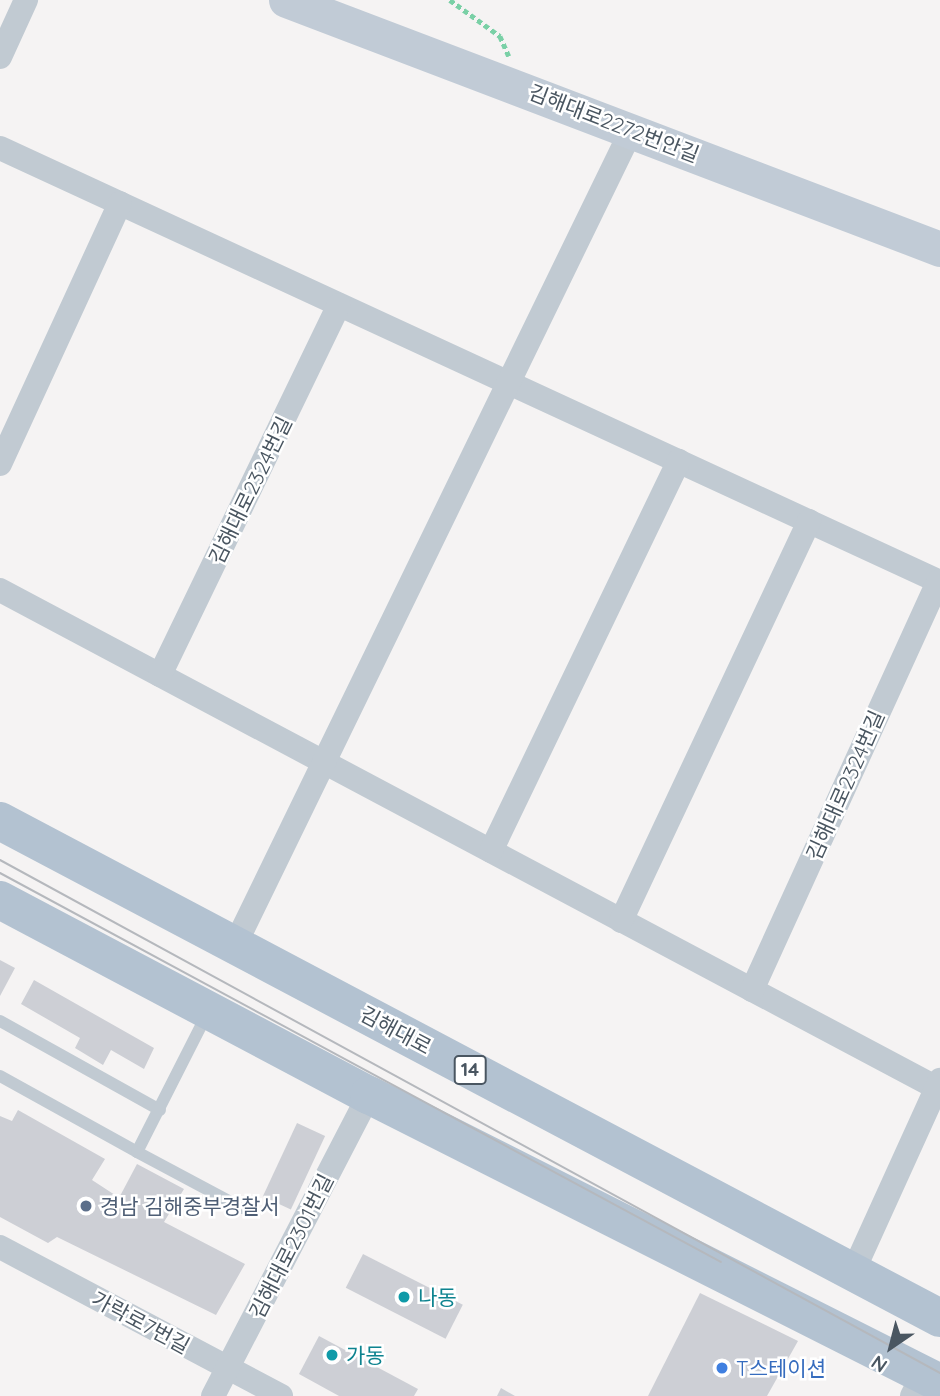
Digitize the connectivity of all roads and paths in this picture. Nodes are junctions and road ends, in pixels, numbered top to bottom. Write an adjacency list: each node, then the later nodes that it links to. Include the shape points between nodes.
1 (26, 0): 4 (street)
2 (286, 0): 5 (main road, 김해대로2272번안길)
3 (450, 0): 5 (path, via 500,36)
4 (0, 57)
5 (524, 89): 6 (main road, 김해대로2272번안길)
6 (632, 129): 9 (main road, 김해대로2272번안길); 11 (street)
7 (0, 148): 8 (street, 김해대로2324번길)
8 (120, 203): 10 (street, 김해대로2324번길); 13 (street)
9 (940, 249)
10 (339, 304): 11 (street, 김해대로2324번길); 17 (street, 김해대로2324번길)
11 (509, 383): 12 (street, 김해대로2324번길); 18 (street)
12 (679, 461): 14 (street, 김해대로2324번길); 20 (street)
13 (0, 464)
14 (809, 522): 15 (street, 김해대로2324번길); 22 (street)
15 (939, 581): 24 (street, 김해대로2324번길)
16 (0, 590): 17 (street)
17 (160, 676): 18 (street)
18 (326, 763): 20 (street); 23 (street)
19 (0, 821): 23 (main road, 김해대로 / 14)
20 (491, 851): 22 (street)
21 (0, 900): 25 (main road)
22 (621, 921): 24 (street)
23 (235, 945): 34 (main road, 김해대로 / 14)
24 (752, 990): 28 (street)
25 (209, 1011): 29 (main road); 30 (lane)
26 (0, 1021): 30 (lane)
27 (0, 1076): 31 (lane)
28 (938, 1084): 34 (street)
29 (369, 1096): 36 (street, 김해대로2301번길); 37 (main road)
30 (160, 1110): 31 (lane)
31 (137, 1152): 32 (lane)
32 (242, 1208)
33 (0, 1247): 36 (street, 가락로7번길)
34 (853, 1272): 35 (main road, 김해대로 / 14)
35 (940, 1318)
36 (228, 1368): 38 (street, 김해대로2301번길); 39 (street, 가락로7번길)
37 (925, 1384)
38 (213, 1396)
39 (281, 1396)

